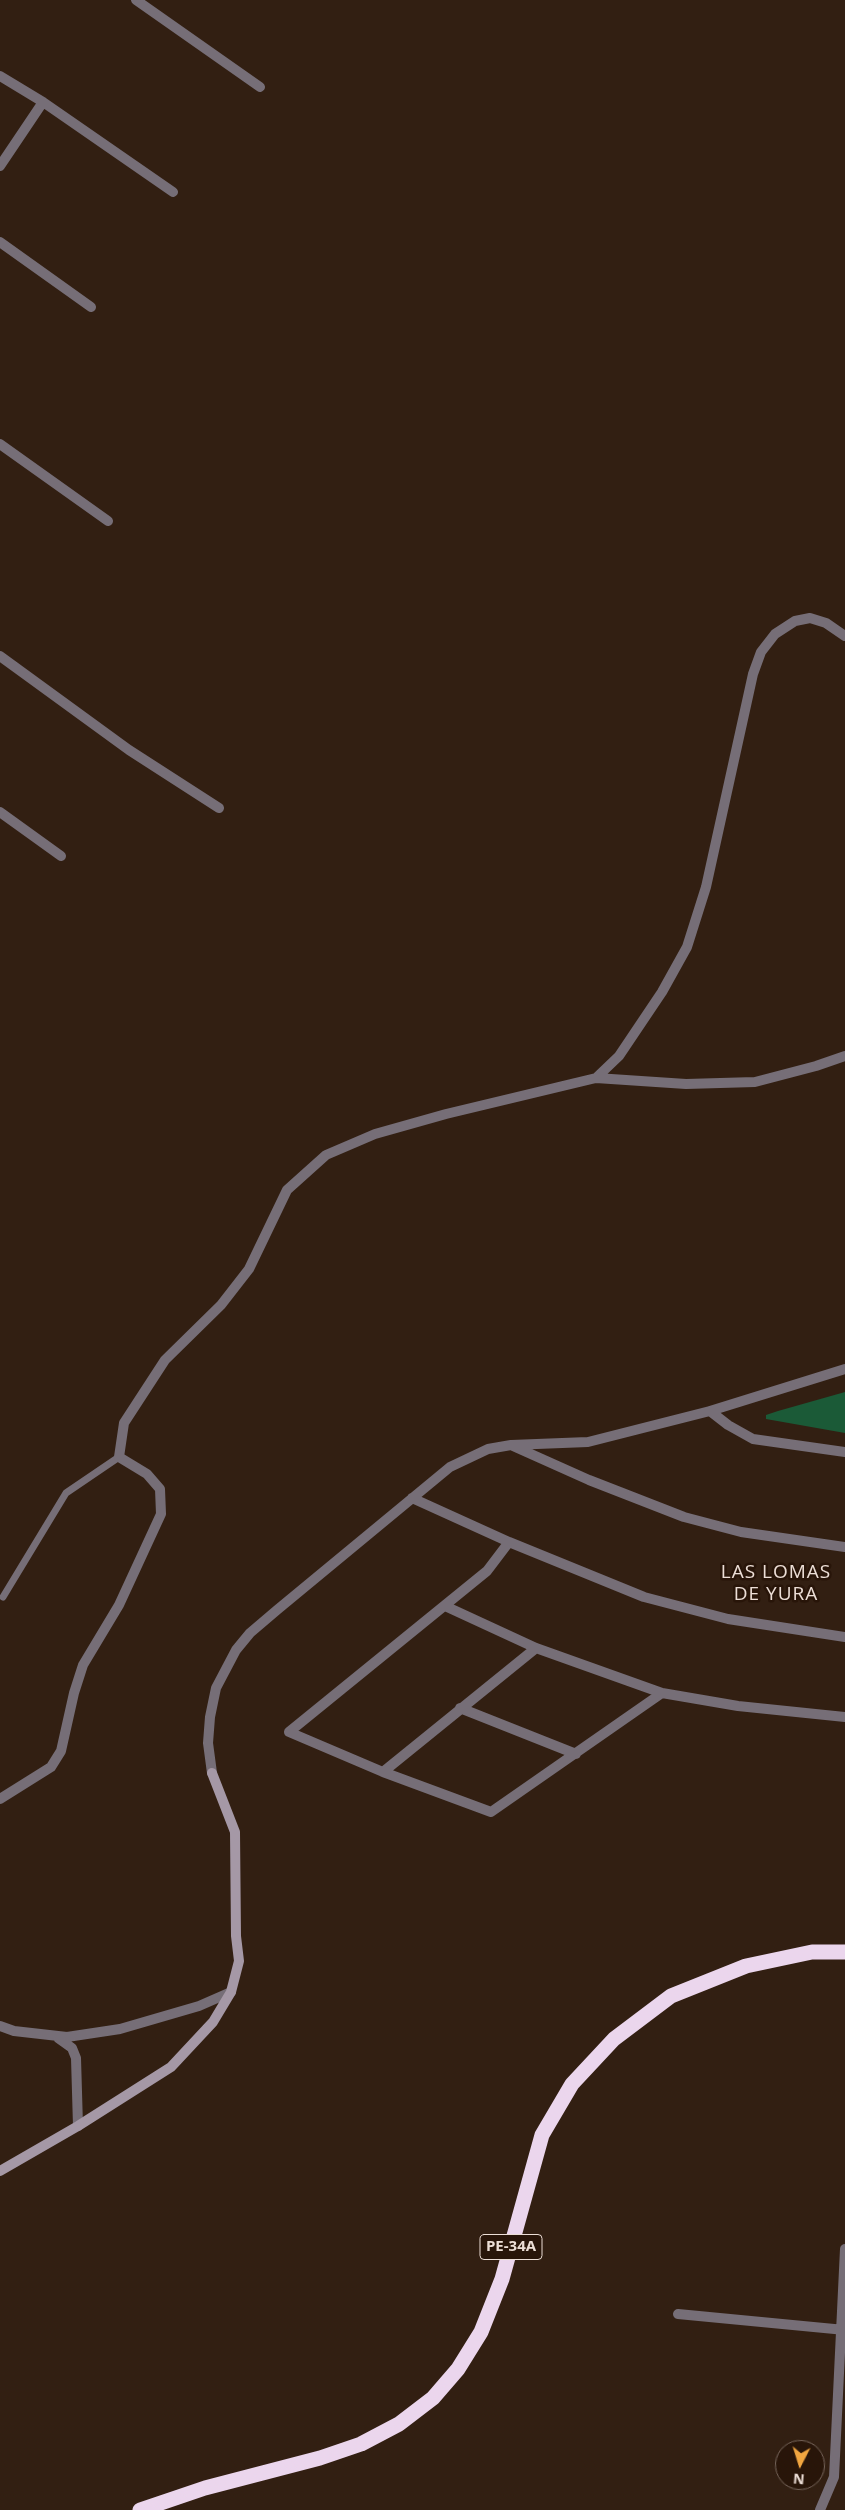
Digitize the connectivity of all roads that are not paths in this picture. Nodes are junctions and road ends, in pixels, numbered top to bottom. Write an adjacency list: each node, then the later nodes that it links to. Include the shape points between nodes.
1 (136, 0): 3 (street)
2 (0, 76): 4 (street)
3 (260, 88)
4 (43, 102): 5 (street); 6 (street)
5 (0, 166)
6 (173, 192)
7 (0, 242): 8 (street)
8 (91, 307)
9 (0, 444): 10 (street)
10 (108, 521)
11 (845, 636): 17 (street, via 826,623 810,618 795,621 774,634 761,652 753,674 706,887 687,947 634,1036)
12 (0, 656): 13 (street, via 129,750)
13 (219, 808)
14 (0, 812): 15 (street)
15 (61, 856)
16 (845, 1056): 17 (street, via 755,1082 686,1084)
17 (596, 1078): 22 (street, via 402,1126 326,1155 287,1190 249,1269 221,1305 165,1360 124,1423)
18 (845, 1368): 19 (street)
19 (710, 1411): 20 (street, via 588,1442); 21 (street, via 752,1438)
20 (511, 1445): 23 (street, via 488,1449 450,1467); 25 (street, via 684,1517 741,1532)
21 (845, 1452)
22 (120, 1457): 26 (lane, via 66,1493); 35 (street, via 147,1474 160,1489 161,1514 119,1605 83,1665 61,1751 51,1767)
23 (412, 1498): 24 (street); 37 (street, via 257,1628 236,1650 216,1688 208,1743 212,1773 235,1832 239,1961)
24 (509, 1542): 27 (street, via 487,1571); 28 (street, via 644,1598 759,1625)
25 (845, 1548)
26 (3, 1597)
27 (445, 1606): 29 (street); 34 (street, via 289,1732)
28 (845, 1636)
29 (536, 1648): 30 (street); 31 (street)
30 (662, 1693): 32 (street, via 738,1706); 33 (street)
31 (460, 1708): 33 (street); 34 (street)
32 (845, 1718)
33 (576, 1754): 34 (street, via 491,1812)
34 (383, 1772)
35 (0, 1799)
36 (845, 1952): 45 (highway, PE-34A, via 812,1952 746,1966 671,1996 614,2039 572,2084 542,2135 502,2279 481,2332 458,2369 434,2398 399,2424 361,2444)
37 (231, 1992): 39 (street, via 199,2006 120,2029); 40 (street, via 213,2022 171,2067)
38 (0, 2026): 39 (street)
39 (54, 2036): 40 (street, via 72,2048 76,2058)
40 (78, 2126): 41 (street)
41 (0, 2171)
42 (845, 2249): 44 (street)
43 (678, 2314): 44 (street)
44 (843, 2329): 46 (street, via 834,2478)
45 (140, 2510)
46 (820, 2510)

